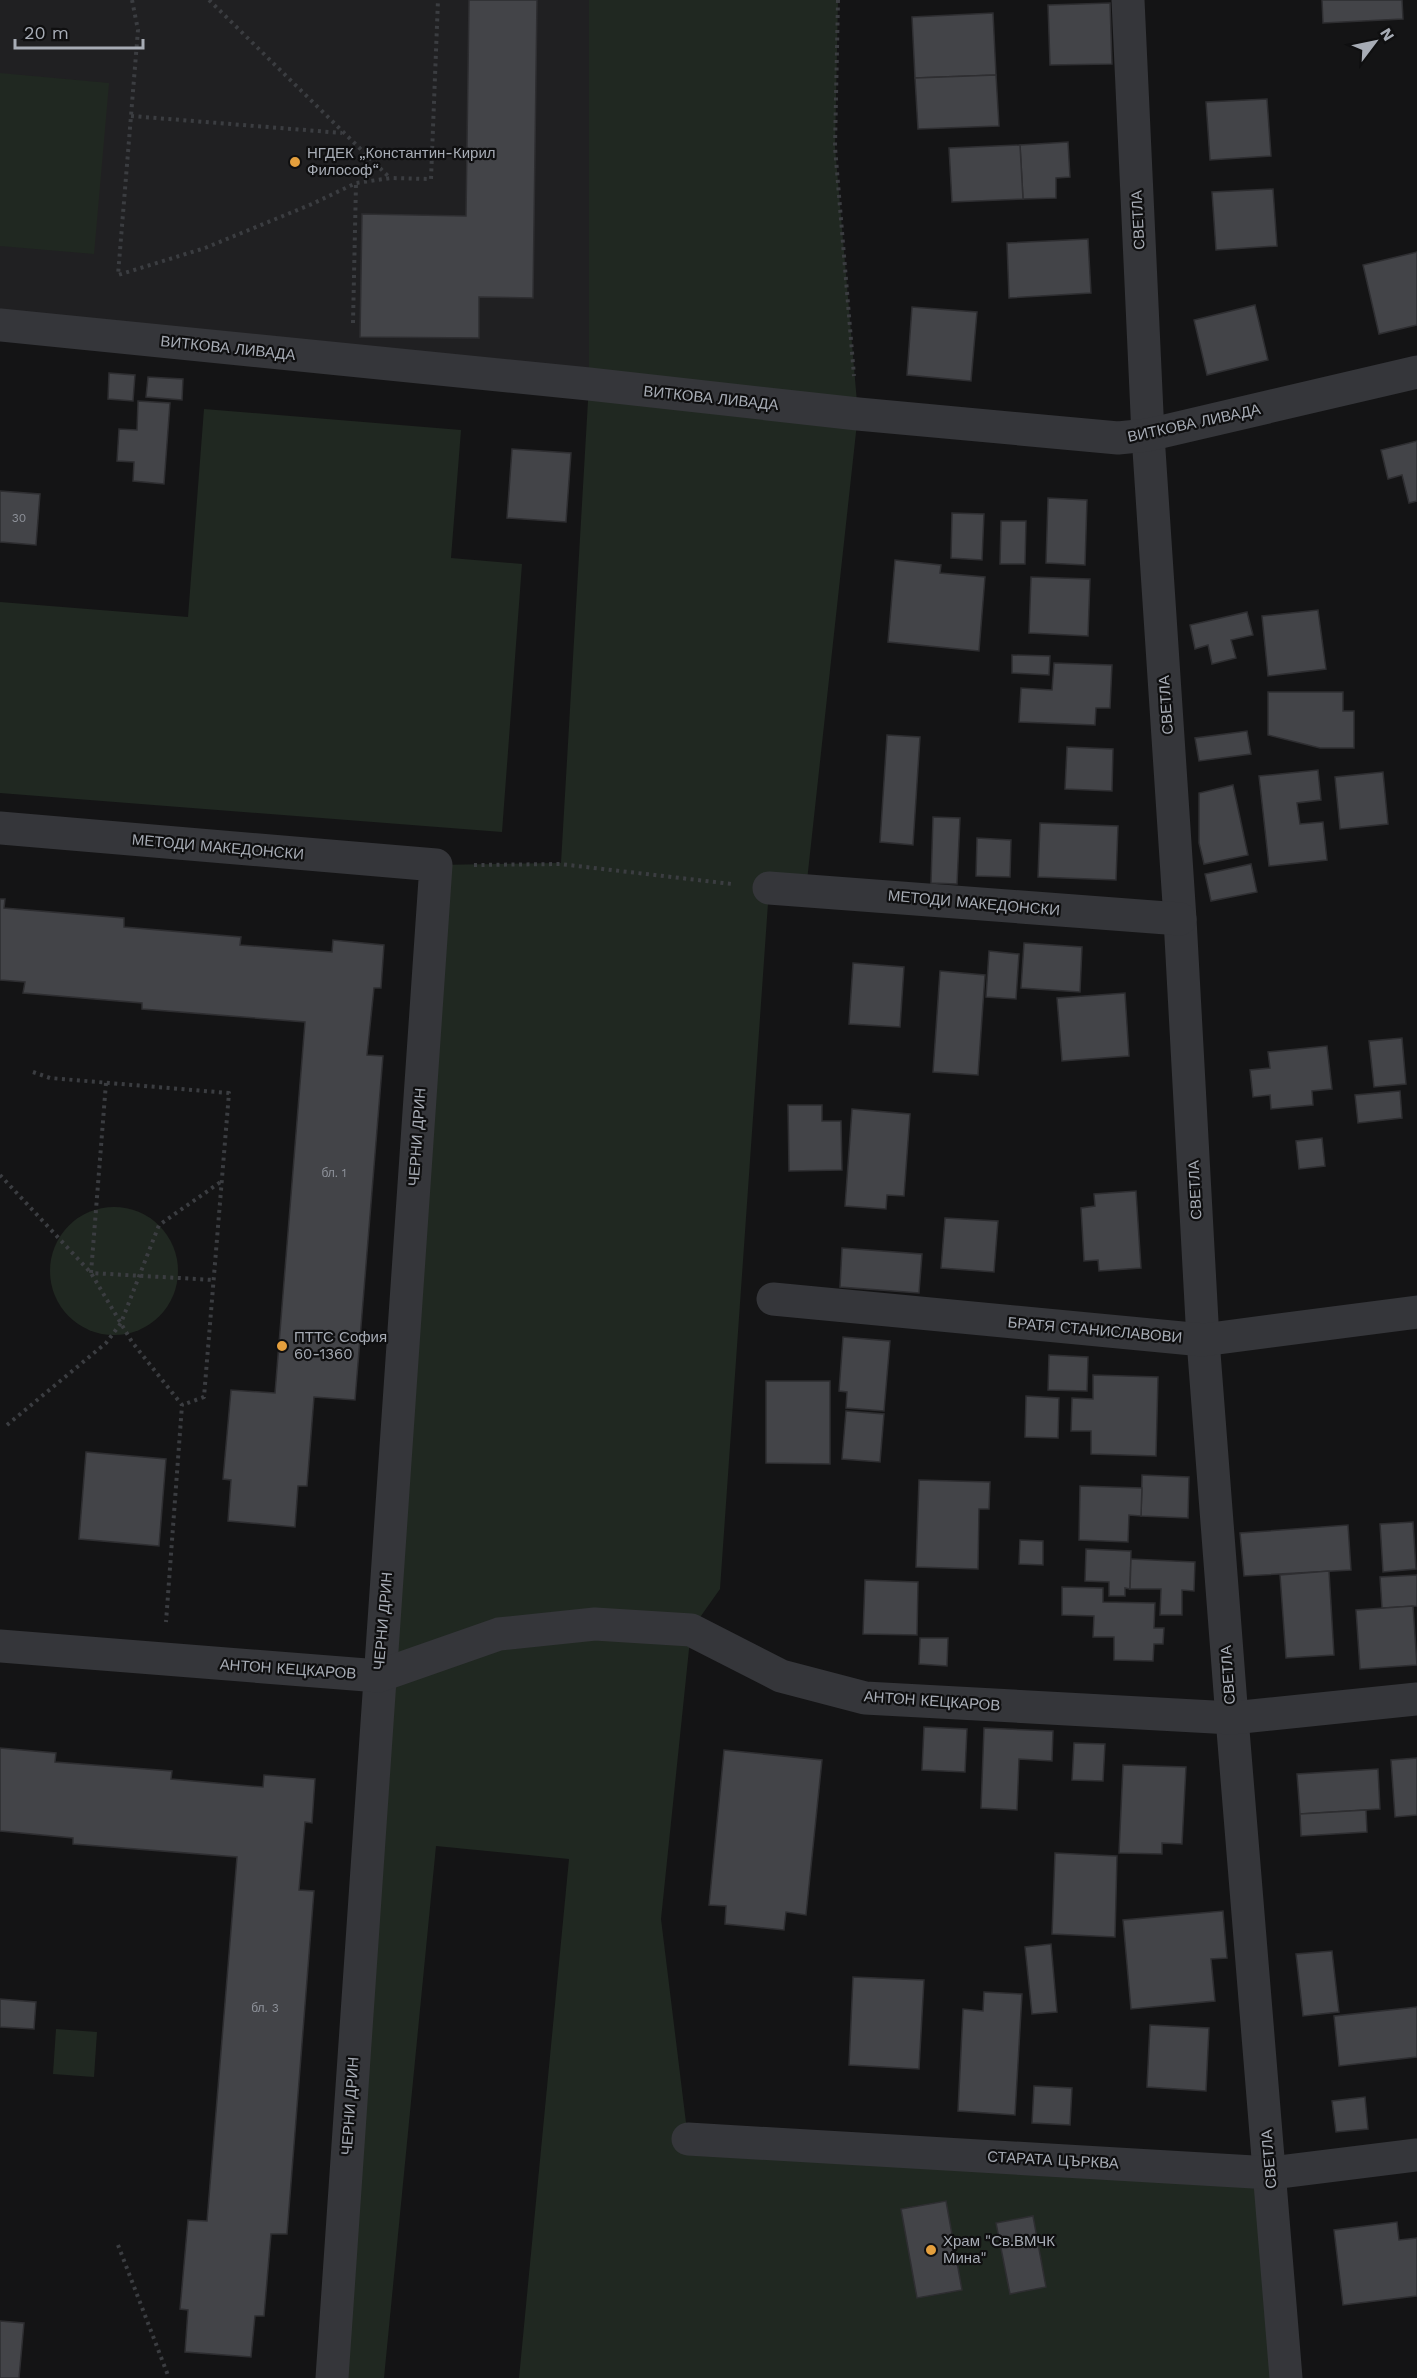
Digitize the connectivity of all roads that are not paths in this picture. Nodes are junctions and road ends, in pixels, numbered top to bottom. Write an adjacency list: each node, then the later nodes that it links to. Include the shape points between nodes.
1 (1128, 0): 4 (street, СВЕТЛА)
2 (0, 324): 4 (street, ВИТКОВА ЛИВАДА, via 858,414 1118,438)
3 (1417, 372): 4 (street, ВИТКОВА ЛИВАДА)
4 (1148, 435): 8 (street, СВЕТЛА)
5 (0, 828): 6 (street, МЕТОДИ МАКЕДОНСКИ)
6 (436, 865): 13 (street, ЧЕРНИ ДРИН)
7 (769, 888): 8 (street, МЕТОДИ МАКЕДОНСКИ)
8 (1180, 919): 11 (street, СВЕТЛА)
9 (773, 1299): 11 (street, БРАТЯ СТАНИСЛАВОВИ)
10 (1417, 1312): 11 (street, БРАТЯ СТАНИСЛАВОВИ)
11 (1203, 1340): 15 (street, СВЕТЛА)
12 (0, 1646): 13 (street, АНТОН КЕЦКАРОВ)
13 (378, 1676): 15 (street, АНТОН КЕЦКАРОВ, via 499,1634 595,1624 691,1630 781,1676 865,1698); 19 (street, ЧЕРНИ ДРИН)
14 (1417, 1699): 15 (street, АНТОН КЕЦКАРОВ)
15 (1232, 1718): 18 (street, СВЕТЛА)
16 (688, 2139): 18 (street, СТАРАТА ЦЪРКВА)
17 (1417, 2155): 18 (street, СТАРАТА ЦЪРКВА)
18 (1271, 2173): 20 (street, СВЕТЛА)
19 (332, 2378)
20 (1286, 2378)

